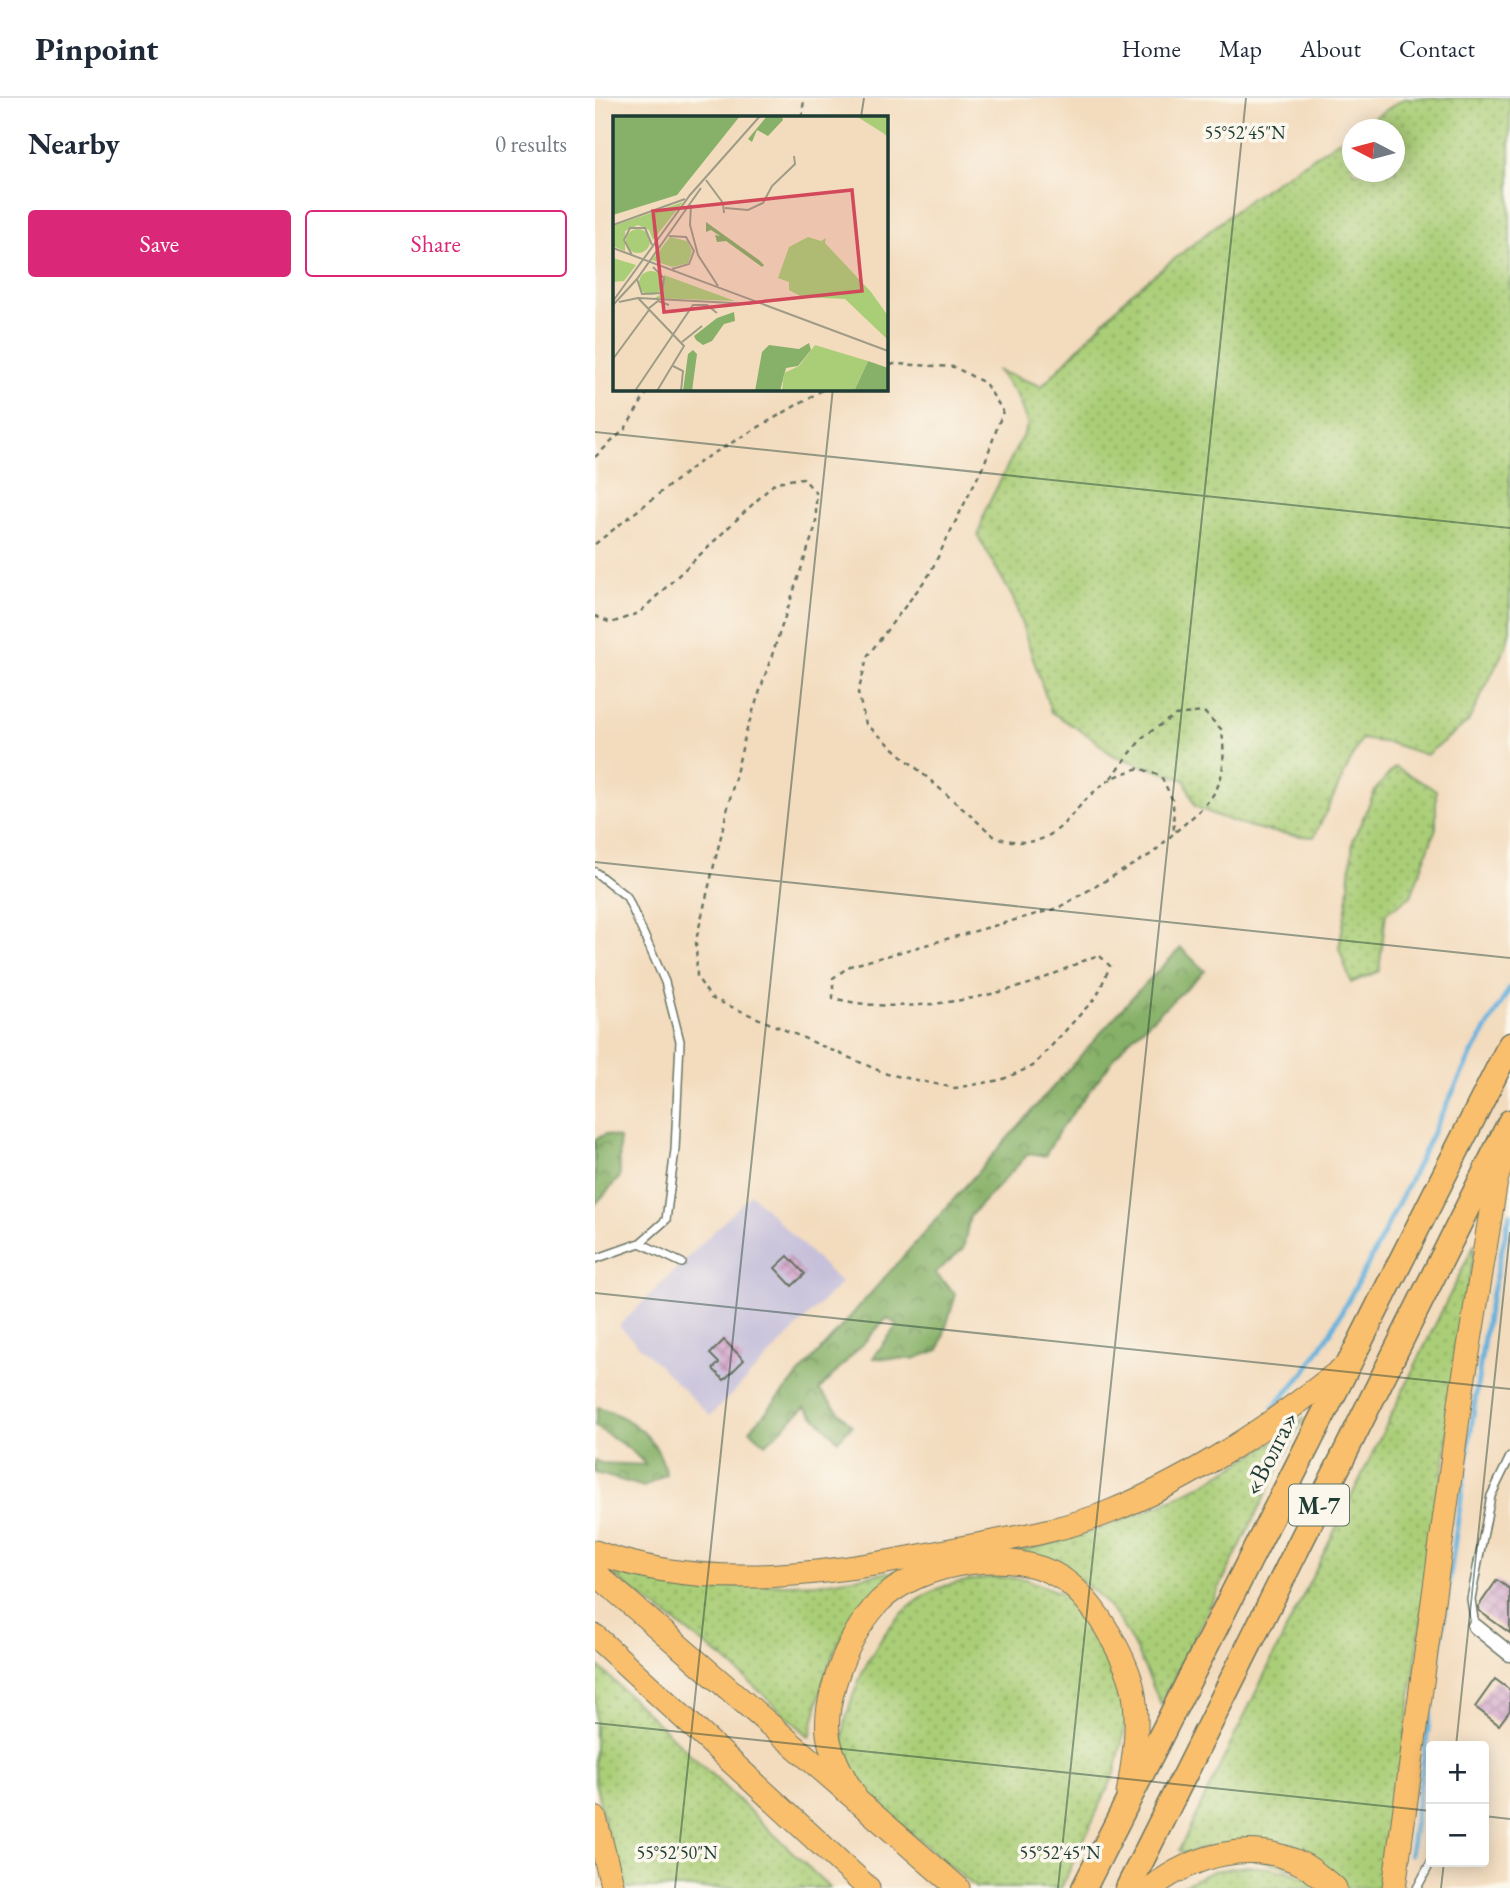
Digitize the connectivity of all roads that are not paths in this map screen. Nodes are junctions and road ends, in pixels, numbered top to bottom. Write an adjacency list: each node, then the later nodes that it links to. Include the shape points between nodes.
1 (595, 872): 5 (lane, via 628,897 666,982 680,1041 675,1150 666,1220)
2 (1510, 1045): 8 (highway, «Волга» / М-7)
3 (1510, 1122): 23 (highway, М-7)
4 (1510, 1132): 26 (main road, via 1496,1181 1473,1318)
5 (640, 1243): 6 (lane); 7 (lane)
6 (595, 1259)
7 (682, 1263)
8 (1347, 1365): 10 (main road, via 1286,1414 1173,1483 1108,1513 1037,1534 874,1565 760,1576 680,1572 625,1563); 16 (highway, «Волга» / М-7)
9 (1510, 1457): 12 (lane, via 1491,1496 1471,1599)
10 (595, 1552)
11 (595, 1573): 15 (main road)
12 (1475, 1626): 14 (street)
13 (595, 1636): 20 (main road)
14 (1510, 1654)
15 (854, 1794): 16 (main road, via 832,1760 827,1713 844,1656 861,1624 902,1584 944,1567 992,1560 1028,1565 1061,1577 1082,1595 1118,1650 1133,1687 1138,1734); 21 (main road)
16 (1125, 1807): 22 (highway, «Волга» / М-7)
17 (595, 1818): 19 (main road)
18 (1428, 1867): 27 (lane)
19 (613, 1888)
20 (868, 1888)
21 (958, 1888)
22 (1084, 1888)
23 (1128, 1888)
24 (1151, 1888): 25 (main road, via 1175,1869 1210,1855 1243,1853 1304,1865)
25 (1335, 1888)
26 (1394, 1888)
27 (1417, 1888)

